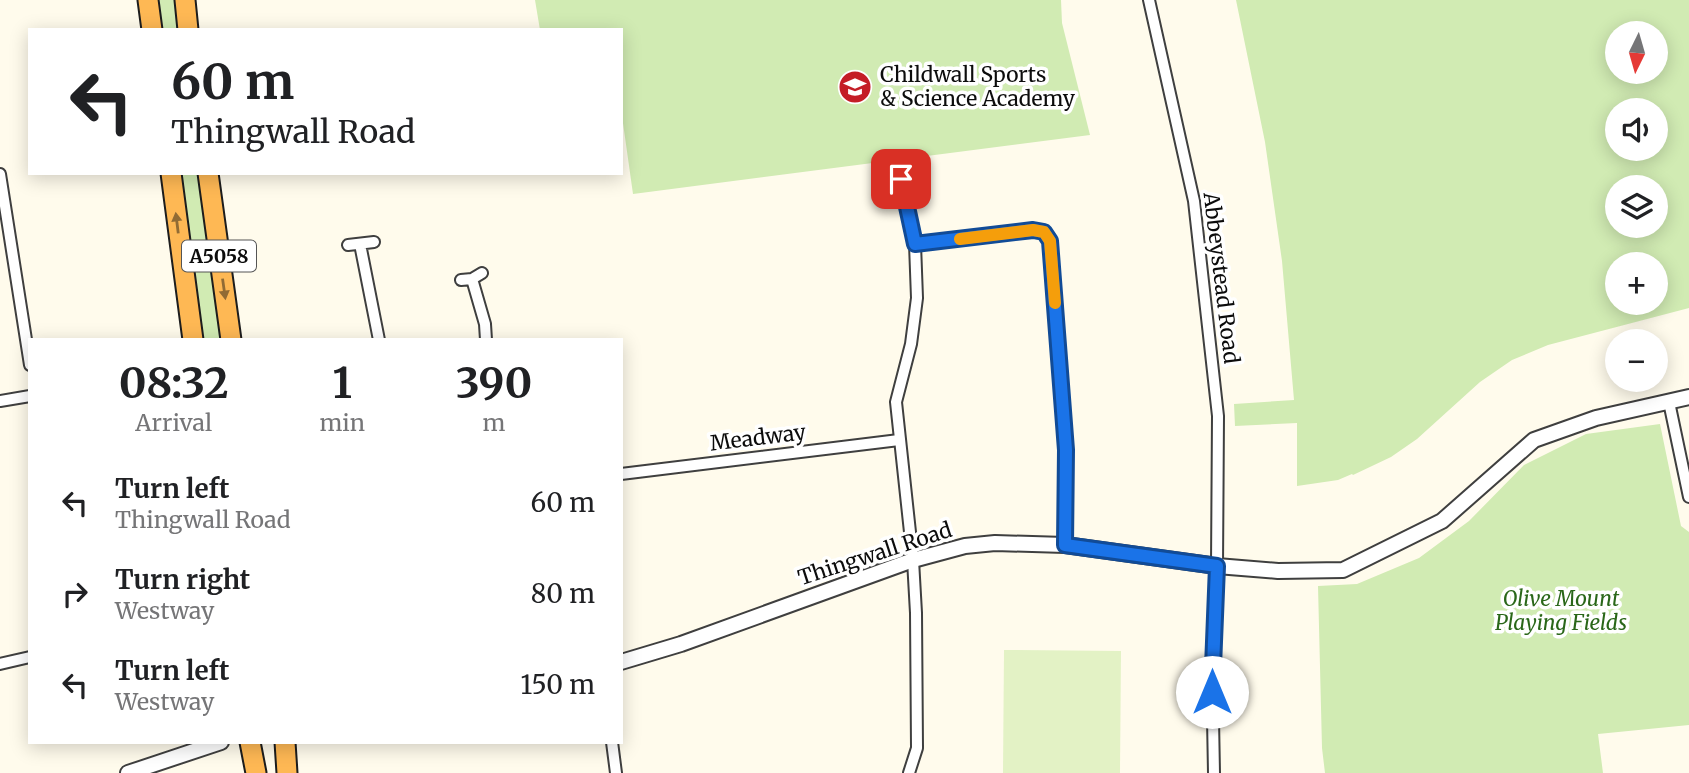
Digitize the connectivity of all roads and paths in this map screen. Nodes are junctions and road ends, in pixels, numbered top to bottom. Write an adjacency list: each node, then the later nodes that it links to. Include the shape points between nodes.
1 (148, 0): 4 (highway)
2 (185, 0): 5 (highway)
3 (1149, 0): 30 (street, Abbeystead Road, via 1194,201 1218,416)
4 (152, 28)
5 (188, 28)
6 (0, 174): 10 (street)
7 (171, 175): 16 (highway, A5058, one-way to 7)
8 (208, 175): 17 (highway, A5058, one-way to 17)
9 (901, 179): 13 (street)
10 (4, 229): 20 (street)
11 (374, 242): 12 (street)
12 (360, 244): 14 (street); 18 (street)
13 (915, 244): 25 (street, via 915,321 896,402); 28 (street, via 1033,230 1044,232 1050,241 1066,450)
14 (348, 246)
15 (472, 277): 19 (street)
16 (192, 338)
17 (231, 338)
18 (379, 338)
19 (486, 338)
20 (28, 355)
21 (28, 396): 23 (street)
22 (1689, 397): 24 (street, Thingwall Road)
23 (0, 401)
24 (1669, 402): 27 (street); 30 (street, Thingwall Road, via 1596,418 1534,440 1442,521 1343,570)
25 (899, 440): 26 (street, Meadway); 29 (street)
26 (623, 474)
27 (1689, 497)
28 (1065, 545): 29 (street, Thingwall Road, via 995,543); 30 (street, Thingwall Road)
29 (913, 560): 32 (street, Thingwall Road); 42 (street, via 917,748)
30 (1217, 566): 43 (street, Abbeystead Road, via 1212,664)
31 (28, 657): 33 (street)
32 (623, 661)
33 (0, 664)
34 (215, 744): 38 (street)
35 (250, 744): 39 (highway)
36 (285, 744): 40 (highway)
37 (612, 744): 41 (street)
38 (128, 773)
39 (256, 773)
40 (287, 773)
41 (616, 773)
42 (909, 773)
43 (1214, 773)

